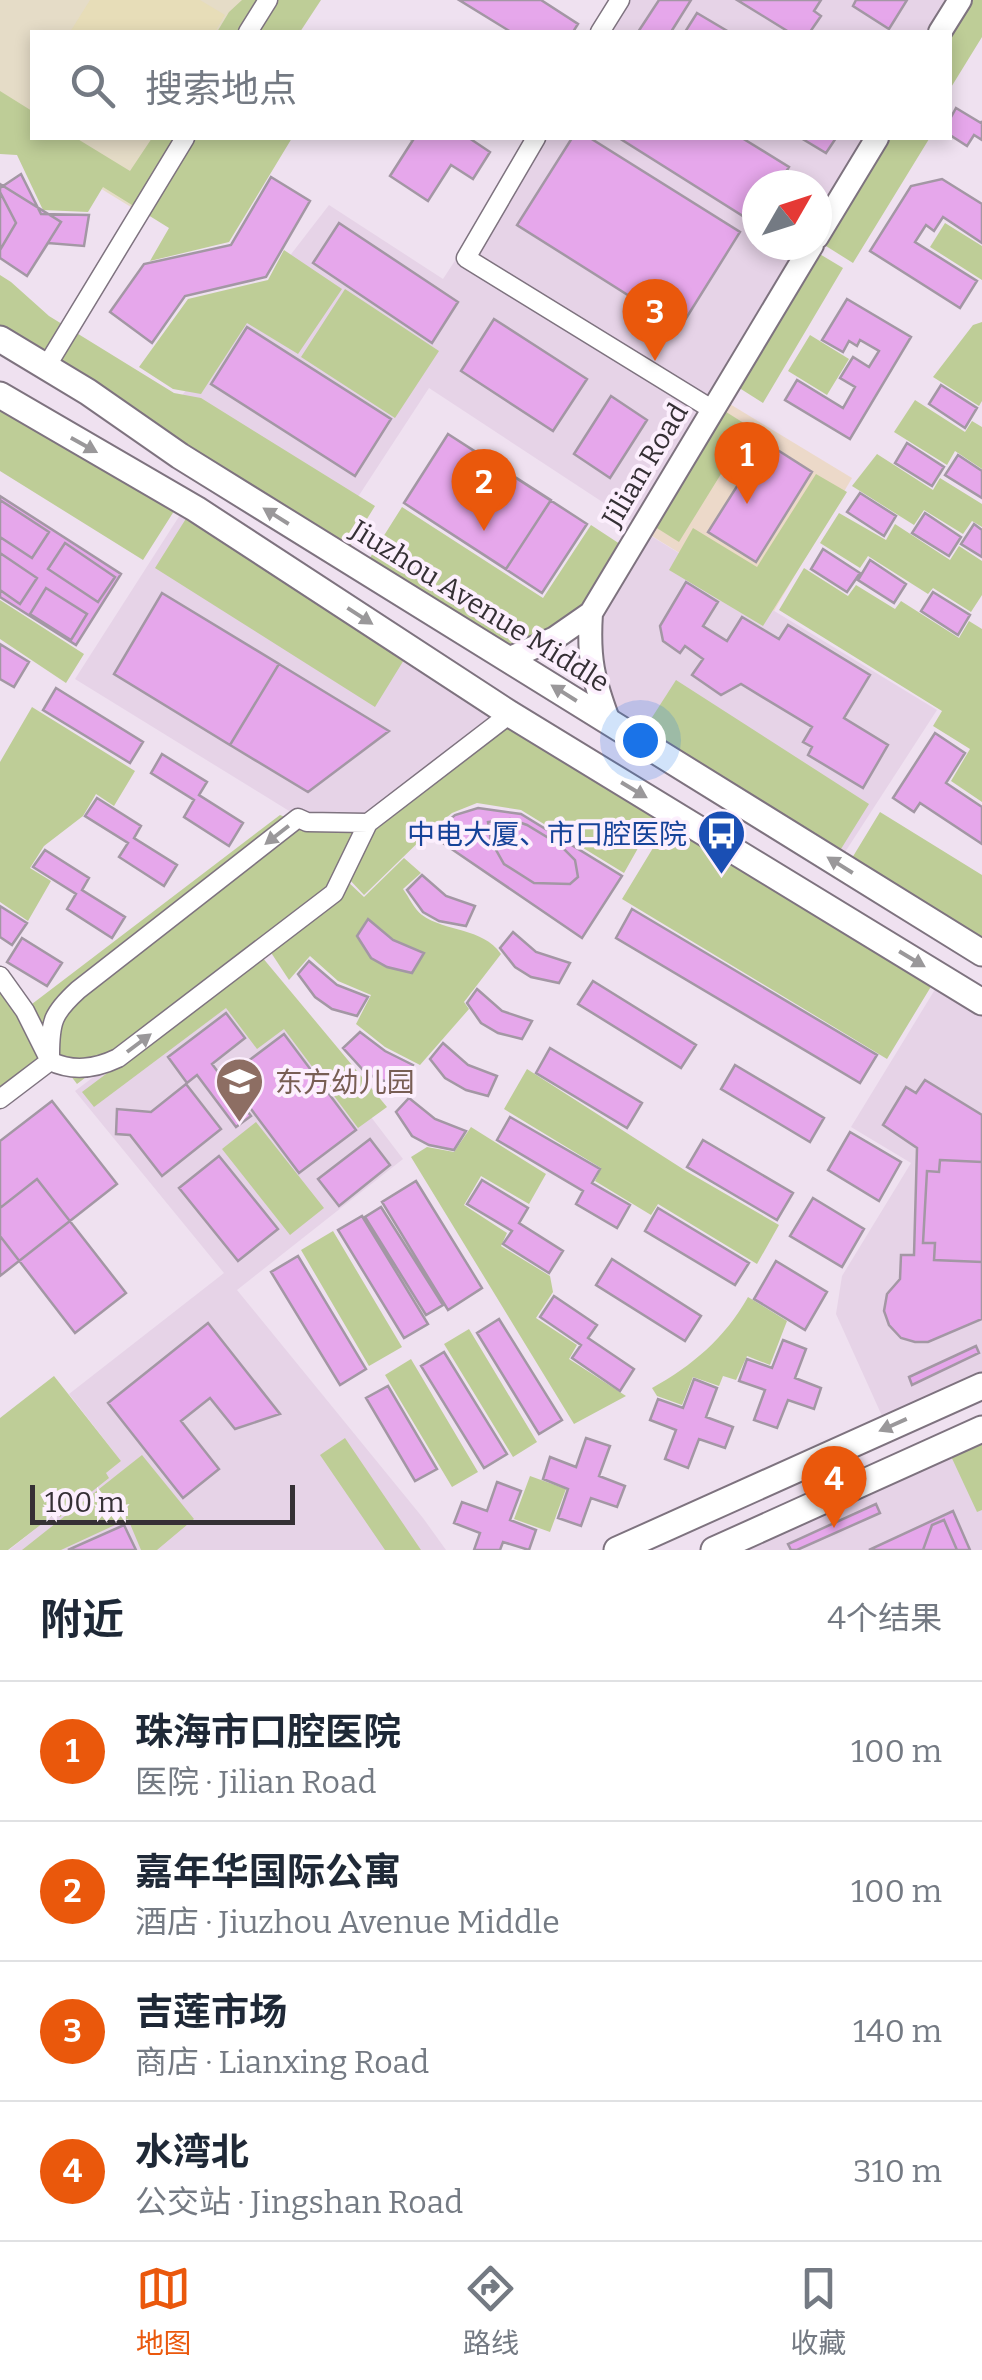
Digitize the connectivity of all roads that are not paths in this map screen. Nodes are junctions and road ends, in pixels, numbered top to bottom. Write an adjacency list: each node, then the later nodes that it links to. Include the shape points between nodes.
1 (268, 0): 4 (street)
2 (620, 0): 5 (street)
3 (960, 0): 6 (main road)
4 (249, 30)
5 (601, 30)
6 (941, 30)
7 (184, 140): 13 (street)
8 (535, 140): 15 (street, via 466,258)
9 (876, 140): 10 (main road)
10 (832, 212)
11 (803, 260): 15 (main road, Jilian Road)
12 (0, 338): 13 (main road, Jiuzhou Avenue Middle)
13 (46, 367): 17 (main road, Jiuzhou Avenue Middle, one-way to 13)
14 (0, 395): 18 (main road, one-way to 18, via 196,509)
15 (713, 410): 16 (main road, Jilian Road)
16 (591, 613): 17 (main road); 19 (main road, via 589,650)
17 (508, 659): 19 (main road, Jiuzhou Avenue Middle, one-way to 17)
18 (510, 714): 20 (street); 23 (main road, one-way to 23)
19 (609, 722): 21 (main road, Jiuzhou Avenue Middle, one-way to 19)
20 (368, 823): 24 (street, one-way to 20, via 82,1069 118,1058 334,894); 24 (street, one-way to 24, via 298,818 60,1006 52,1019)
21 (982, 953)
22 (0, 976): 24 (street)
23 (982, 1002)
24 (50, 1060): 25 (street)
25 (0, 1098)
26 (982, 1386): 28 (main road, one-way to 28)
27 (982, 1429): 29 (main road)
28 (616, 1550)
29 (714, 1550)

